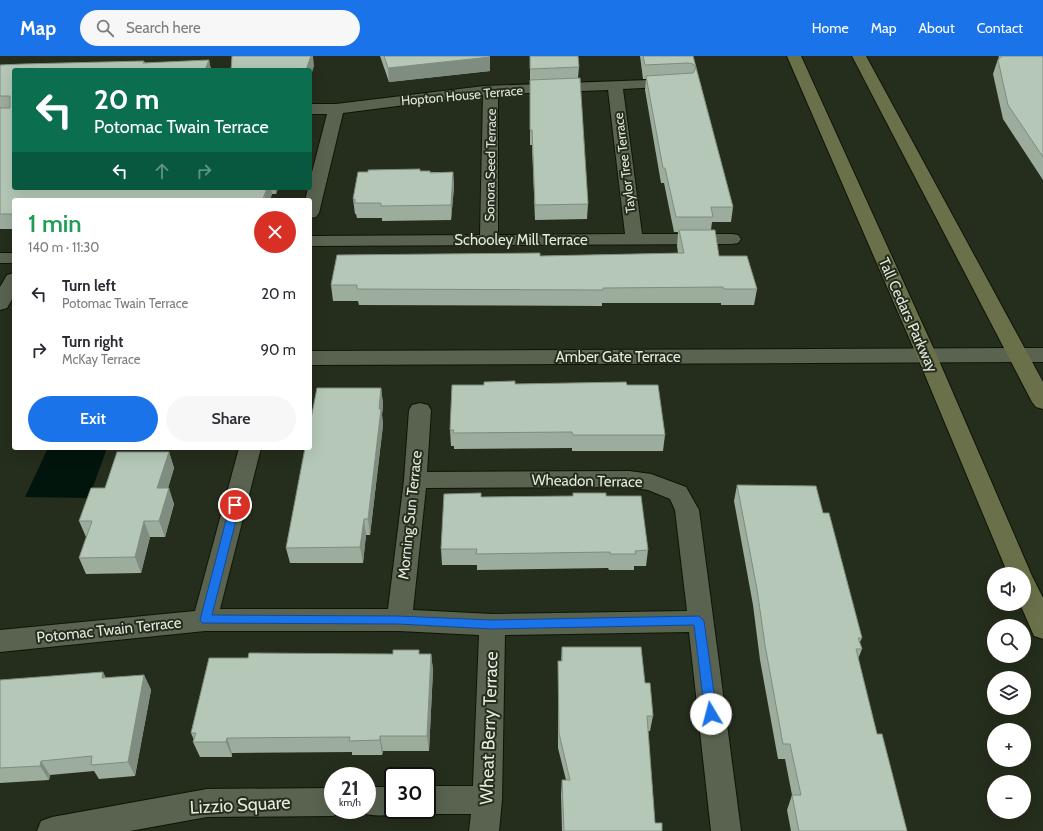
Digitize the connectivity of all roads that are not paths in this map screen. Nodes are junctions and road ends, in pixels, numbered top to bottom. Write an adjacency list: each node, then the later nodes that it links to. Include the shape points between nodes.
1 (794, 56): 19 (main road, Tall Cedars Parkway)
2 (859, 56): 17 (main road)
3 (686, 83): 4 (street, Hopton House Terrace)
4 (615, 86): 5 (street, Hopton House Terrace); 9 (street, Taylor Tree Terrace)
5 (491, 90): 7 (street, Hopton House Terrace); 11 (street, Sonora Seed Terrace)
6 (312, 109): 7 (street, Hopton House Terrace)
7 (336, 109): 8 (street)
8 (312, 205)
9 (634, 239): 10 (street, Schooley Mill Terrace); 11 (street, Schooley Mill Terrace)
10 (732, 239)
11 (489, 240): 12 (street, Schooley Mill Terrace)
12 (312, 241)
13 (0, 258): 14 (street)
14 (12, 258)
15 (12, 283): 16 (street)
16 (0, 304)
17 (1018, 355): 18 (street, Amber Gate Terrace); 19 (street, Amber Gate Terrace); 21 (main road)
18 (1043, 355)
19 (927, 356): 20 (street, Amber Gate Terrace); 25 (main road, Tall Cedars Parkway)
20 (312, 358)
21 (1043, 402)
22 (420, 410): 24 (street, Morning Sun Terrace)
23 (249, 450): 27 (street)
24 (415, 480): 28 (street, Morning Sun Terrace); 29 (street, Wheadon Terrace, via 629,479 651,482 678,493 686,510)
25 (1017, 567)
26 (1031, 600): 31 (main road)
27 (205, 620): 28 (street, Potomac Twain Terrace); 32 (street, Potomac Twain Terrace)
28 (398, 620): 30 (street, Potomac Twain Terrace)
29 (699, 621): 30 (street, Potomac Twain Terrace); 38 (street, Wheadon Terrace)
30 (492, 625): 34 (street, Wheat Berry Terrace)
31 (1043, 628)
32 (0, 641)
33 (436, 800): 34 (street)
34 (487, 800): 37 (street, Wheat Berry Terrace)
35 (324, 802): 36 (street, Lizzio Square, via 207,803)
36 (52, 831)
37 (484, 831)
38 (726, 831)

